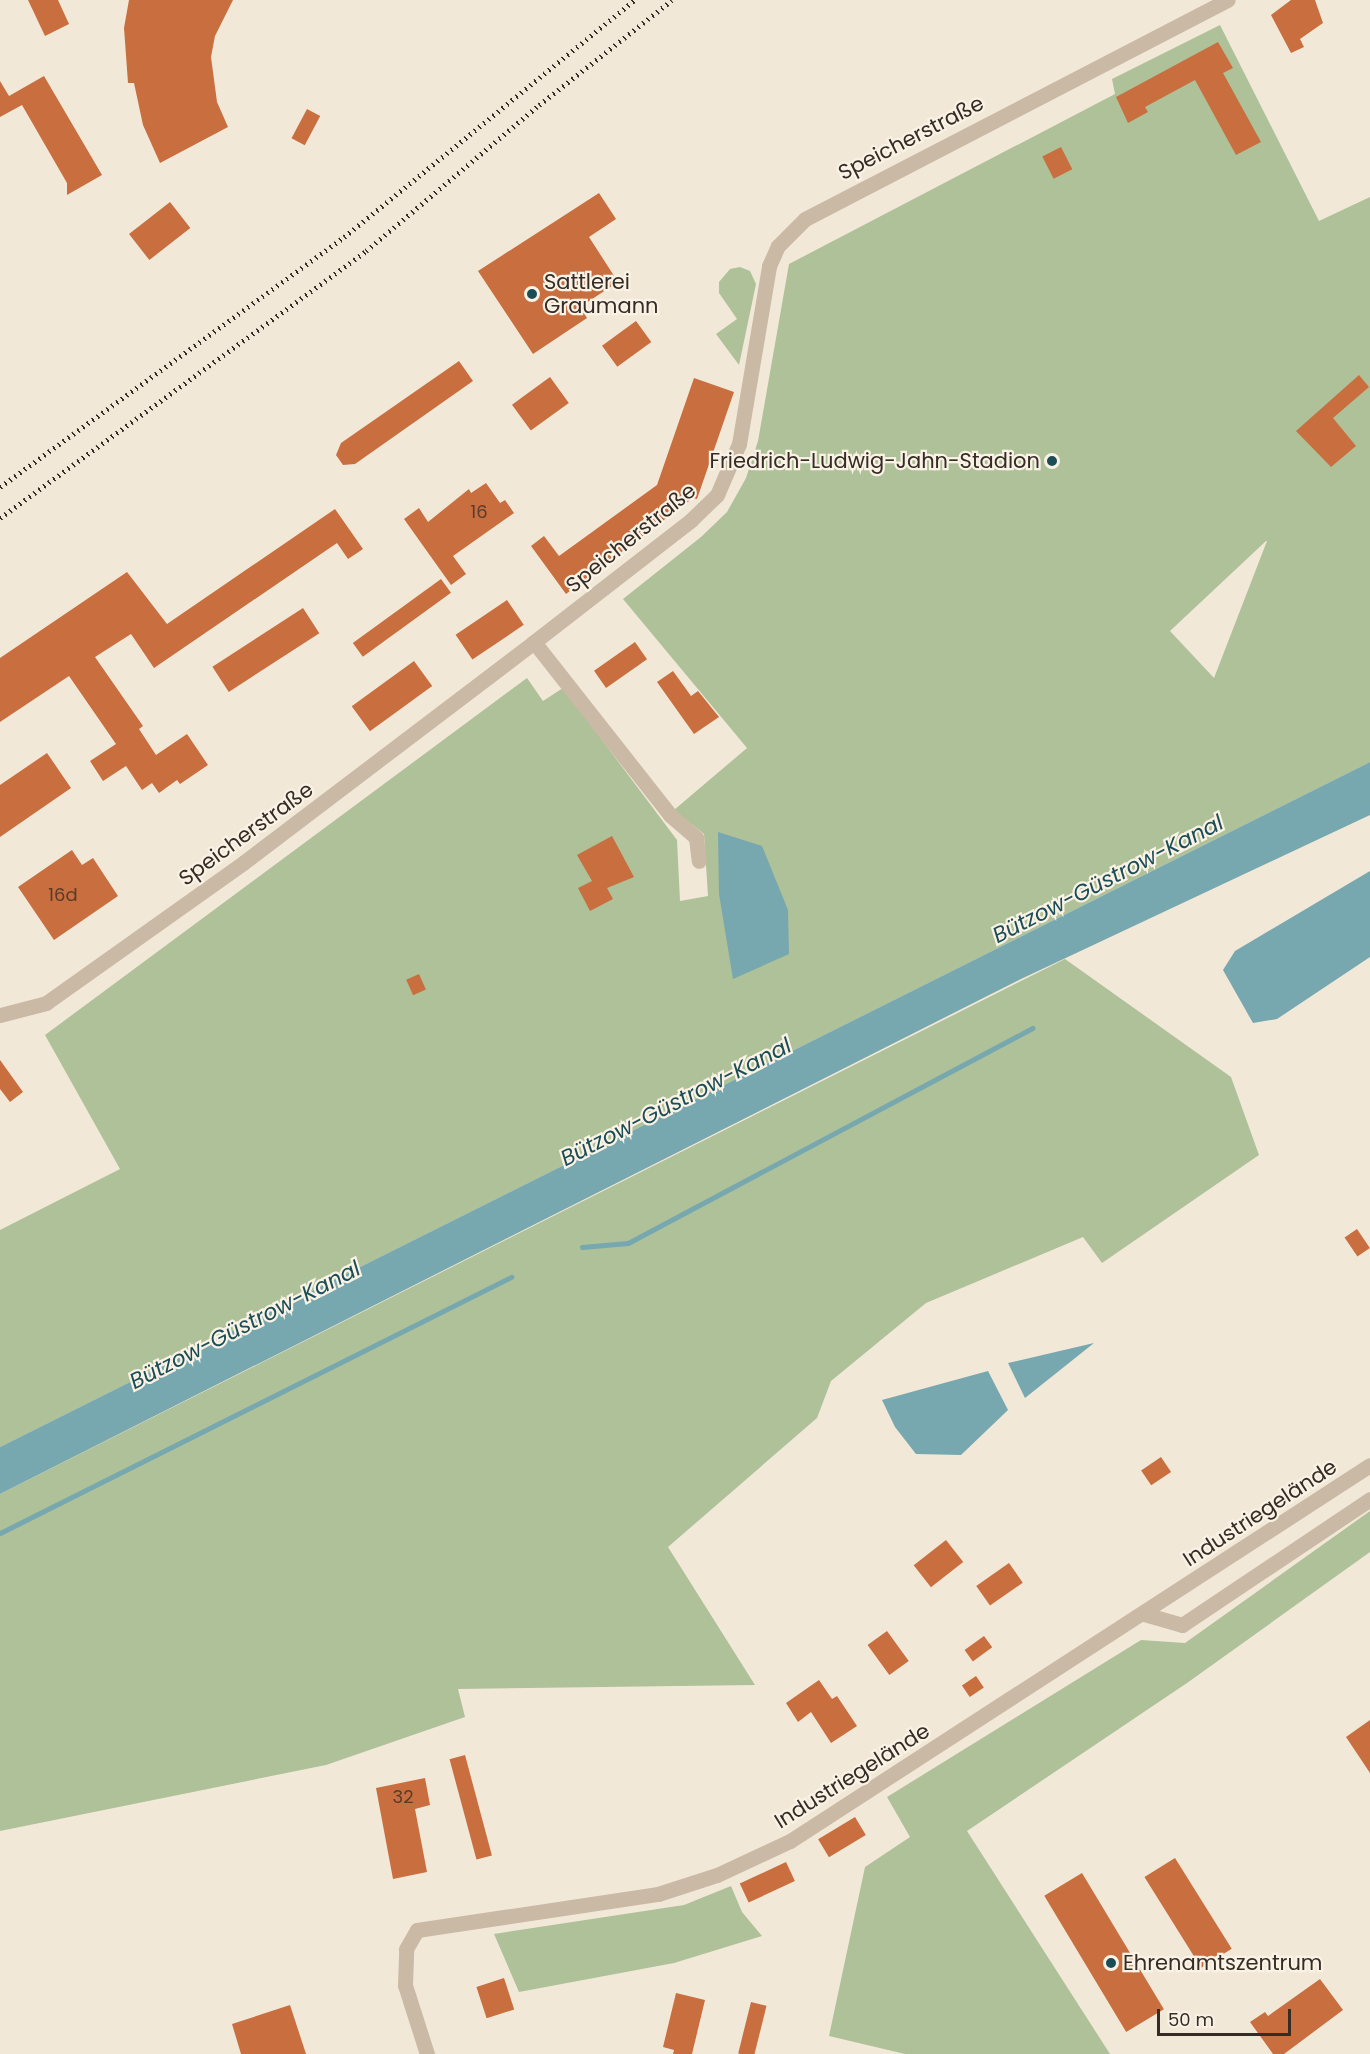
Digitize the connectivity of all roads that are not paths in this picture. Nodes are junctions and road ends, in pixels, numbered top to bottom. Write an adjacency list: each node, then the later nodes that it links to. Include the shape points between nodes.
1 (1228, 0): 2 (street, Speicherstraße, via 805,219 778,246 769,266 739,444 717,495 691,520)
2 (534, 642): 3 (street, via 670,815 696,838); 4 (street, Speicherstraße, via 272,842 104,963 46,1003)
3 (699, 861)
4 (0, 1015)
5 (1370, 1465): 7 (street, Industriegelände)
6 (1370, 1499): 7 (street, via 1182,1625)
7 (1144, 1614): 8 (street, Industriegelände, via 824,1821 717,1875 658,1894 417,1930 406,1949 405,1985)
8 (427, 2054)

